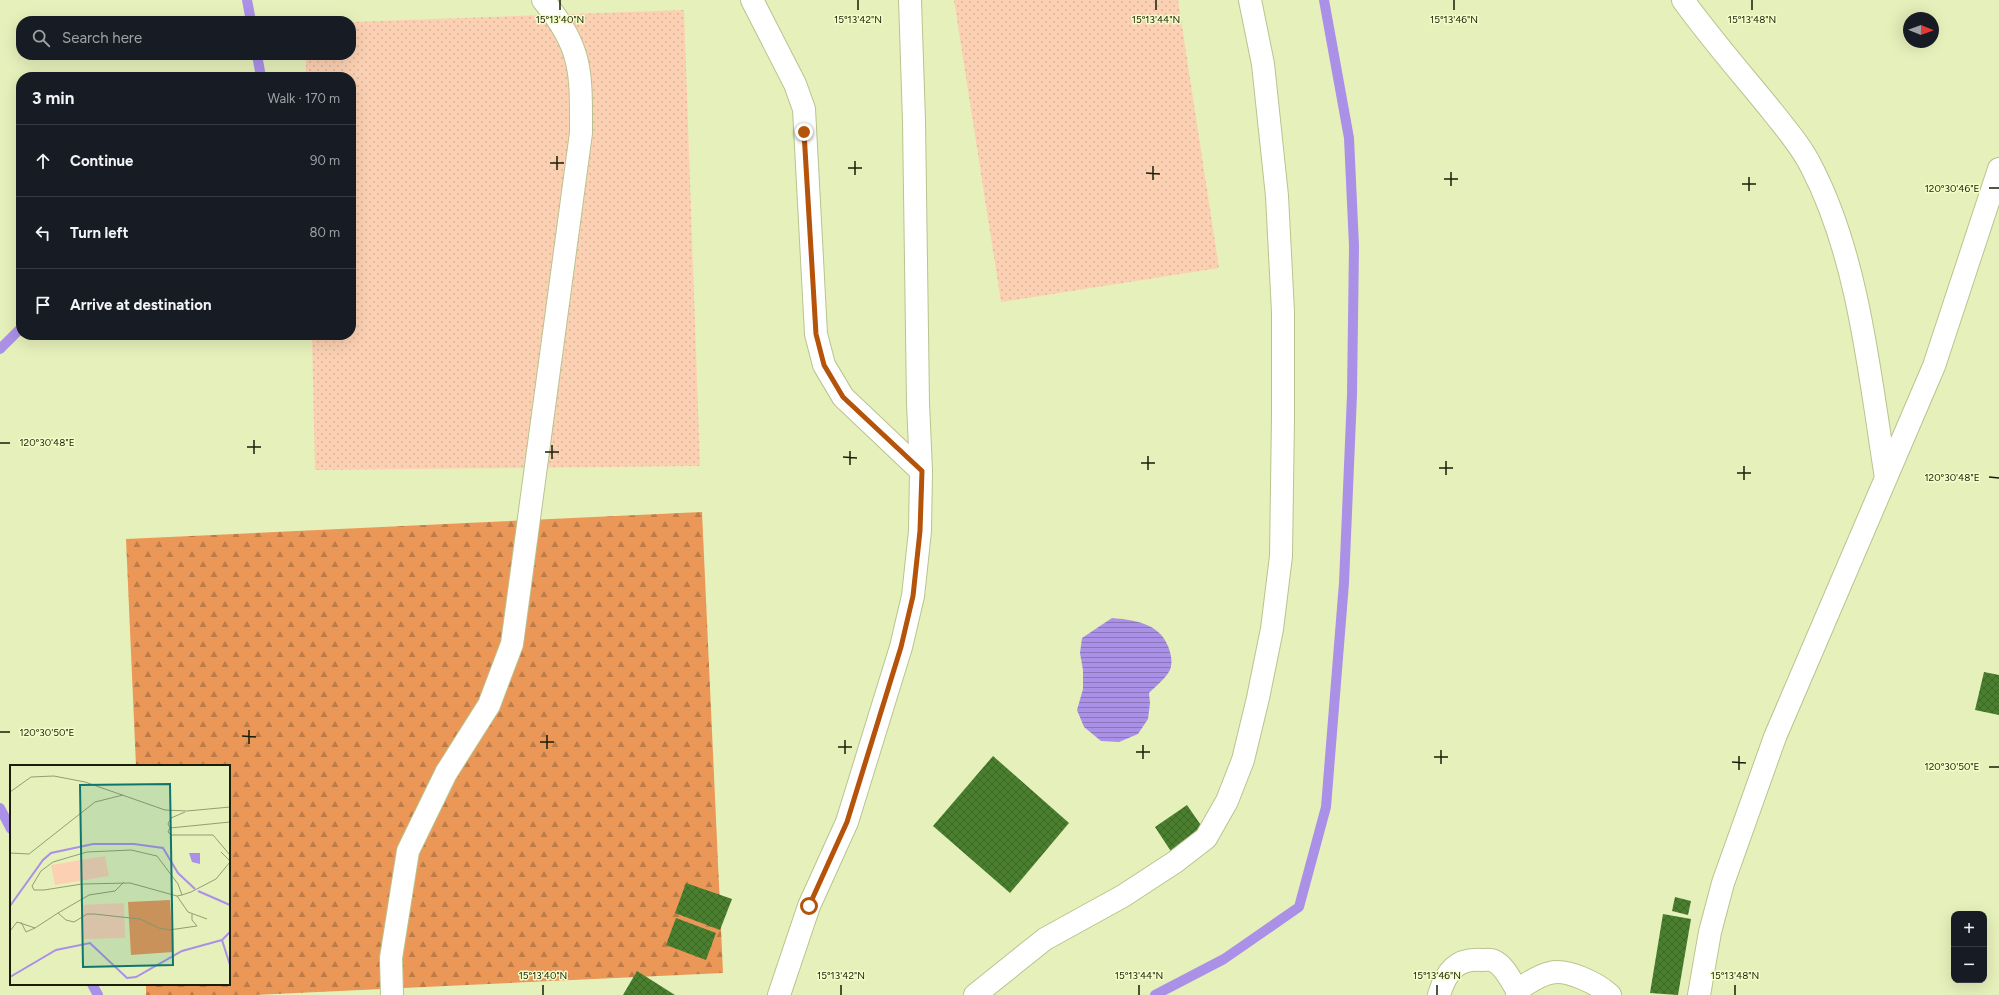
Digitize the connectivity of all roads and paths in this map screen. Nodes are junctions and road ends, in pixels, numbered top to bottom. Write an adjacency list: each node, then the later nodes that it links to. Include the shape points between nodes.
1 (542, 0): 10 (street, via 565,29 577,57 581,85 581,133 512,644 489,705 446,773 408,851 391,958)
2 (752, 0): 7 (street, via 795,84 804,109 816,334 824,365 843,397)
3 (910, 0): 7 (street, via 918,403)
4 (1250, 0): 12 (street, via 1263,64 1277,196 1283,312 1283,416 1281,556 1272,629 1243,760 1228,800 1206,838 1123,896 1045,939)
5 (1683, 0): 8 (street, via 1791,136 1812,167 1832,214 1853,287)
6 (1999, 169): 8 (street, via 1934,366)
7 (922, 471): 11 (street, via 920,531 913,596 901,647 847,822 809,906)
8 (1886, 478): 15 (street, via 1775,737 1723,883 1710,932)
9 (1517, 992): 13 (street, via 1494,960 1472,959 1458,964 1444,978); 14 (street, via 1557,971 1575,975)
10 (392, 995)
11 (779, 995)
12 (975, 995)
13 (1439, 995)
14 (1610, 995)
15 (1699, 995)

